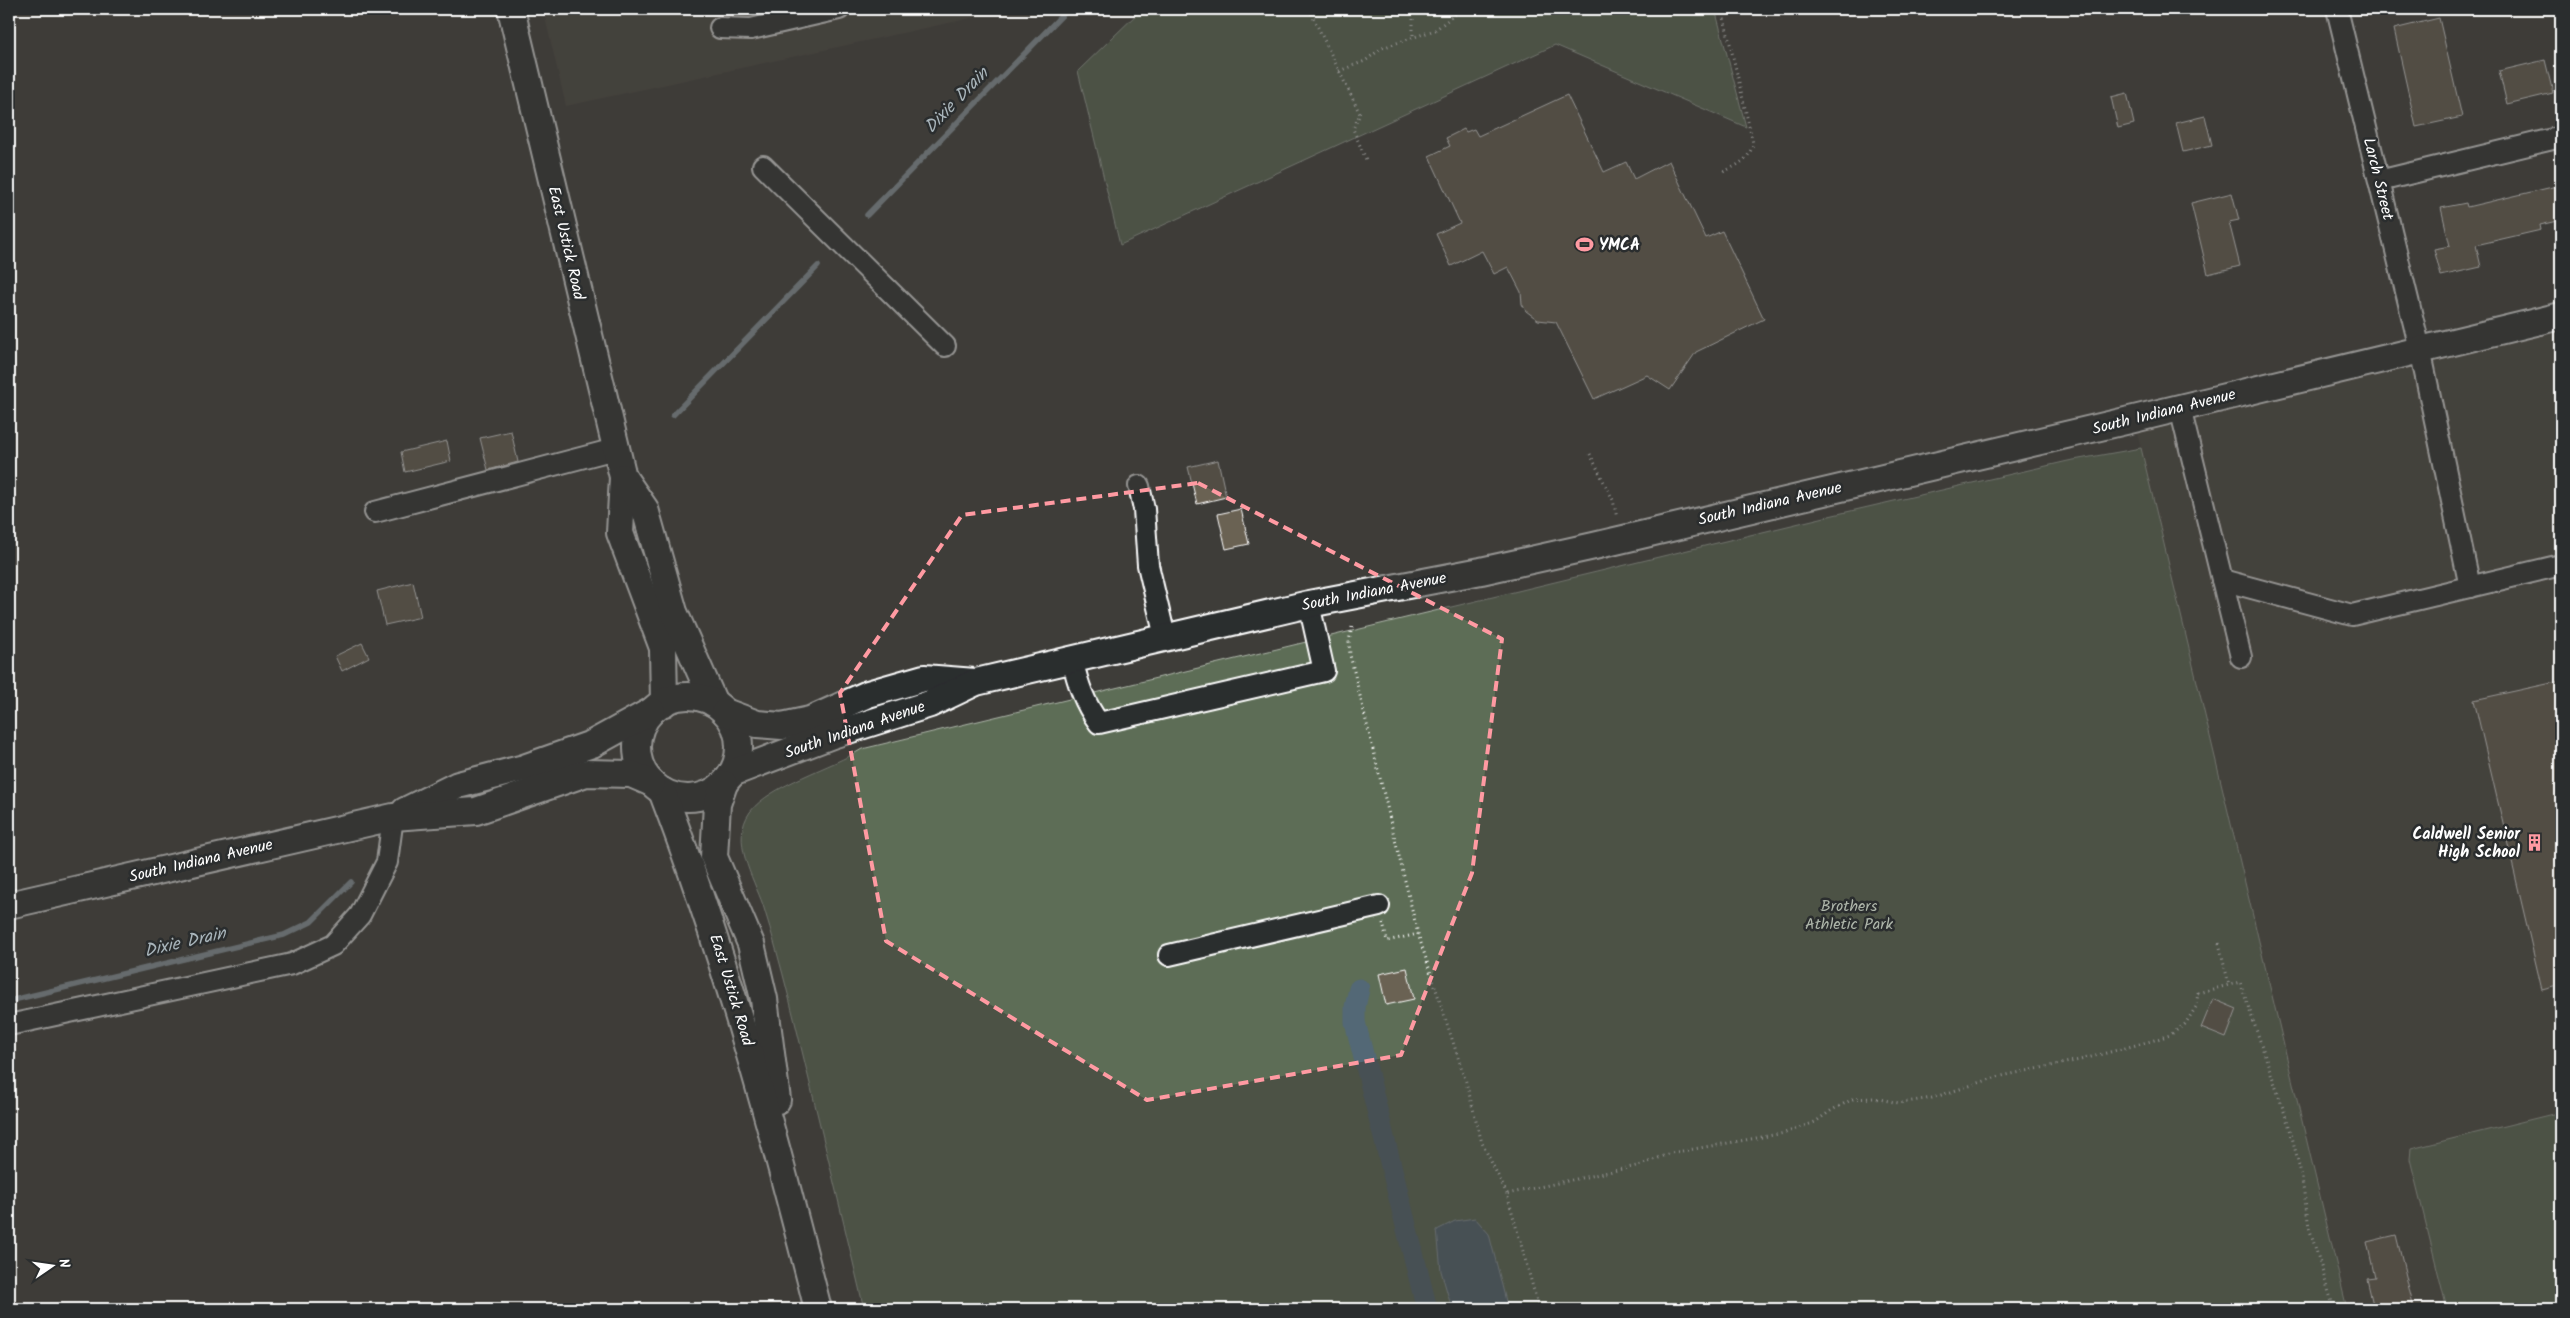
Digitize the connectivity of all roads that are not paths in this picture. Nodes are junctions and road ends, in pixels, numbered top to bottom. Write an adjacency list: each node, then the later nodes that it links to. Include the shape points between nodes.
1 (510, 9): 12 (main road, East Ustick Road)
2 (839, 9): 4 (street, via 751,29)
3 (2337, 9): 7 (street, Larch Street)
4 (720, 28)
5 (2561, 137): 7 (street)
6 (763, 166): 9 (street)
7 (2379, 181): 10 (street, Larch Street)
8 (2561, 316): 10 (main road, South Indiana Avenue)
9 (945, 346)
10 (2420, 349): 11 (main road, South Indiana Avenue); 18 (street, Larch Street)
11 (2180, 408): 17 (street); 19 (main road, South Indiana Avenue, via 1481,571)
12 (616, 449): 13 (main road, East Ustick Road); 15 (street)
13 (623, 478): 24 (main road, East Ustick Road, via 620,533 663,648); 25 (main road, East Ustick Road, via 645,509 674,612)
14 (1139, 486): 20 (street, via 1148,565)
15 (374, 512)
16 (2561, 566): 18 (street)
17 (2222, 580): 18 (street, via 2352,614); 21 (street)
18 (2470, 587)
19 (1309, 604): 20 (main road, South Indiana Avenue); 22 (street, via 1324,671 1099,723 1079,691)
20 (1165, 638): 22 (main road, South Indiana Avenue)
21 (2241, 657)
22 (1072, 659): 23 (main road, South Indiana Avenue)
23 (976, 682): 25 (main road, South Indiana Avenue, via 924,678 868,694 810,720 782,726 757,724); 26 (main road, South Indiana Avenue, via 930,704 832,735)
24 (658, 707): 25 (main road, via 689,696); 27 (main road, via 640,733 638,746 642,766); 28 (main road, South Indiana Avenue, via 592,744 524,768 458,785)
25 (719, 708): 26 (main road, via 733,722 739,748)
26 (728, 778): 27 (main road, via 713,792 688,798); 33 (main road, East Ustick Road, via 717,804 714,856 751,944 764,999)
27 (657, 787): 28 (main road, South Indiana Avenue, via 631,774 586,773 476,811); 33 (main road, East Ustick Road, via 710,920 733,991)
28 (393, 817): 29 (main road, South Indiana Avenue); 32 (street, via 387,862 360,915 333,945 292,964)
29 (9, 905)
30 (1379, 906): 31 (street)
31 (1169, 956)
32 (9, 1025)
33 (788, 1192): 34 (main road, East Ustick Road)
34 (818, 1309)

